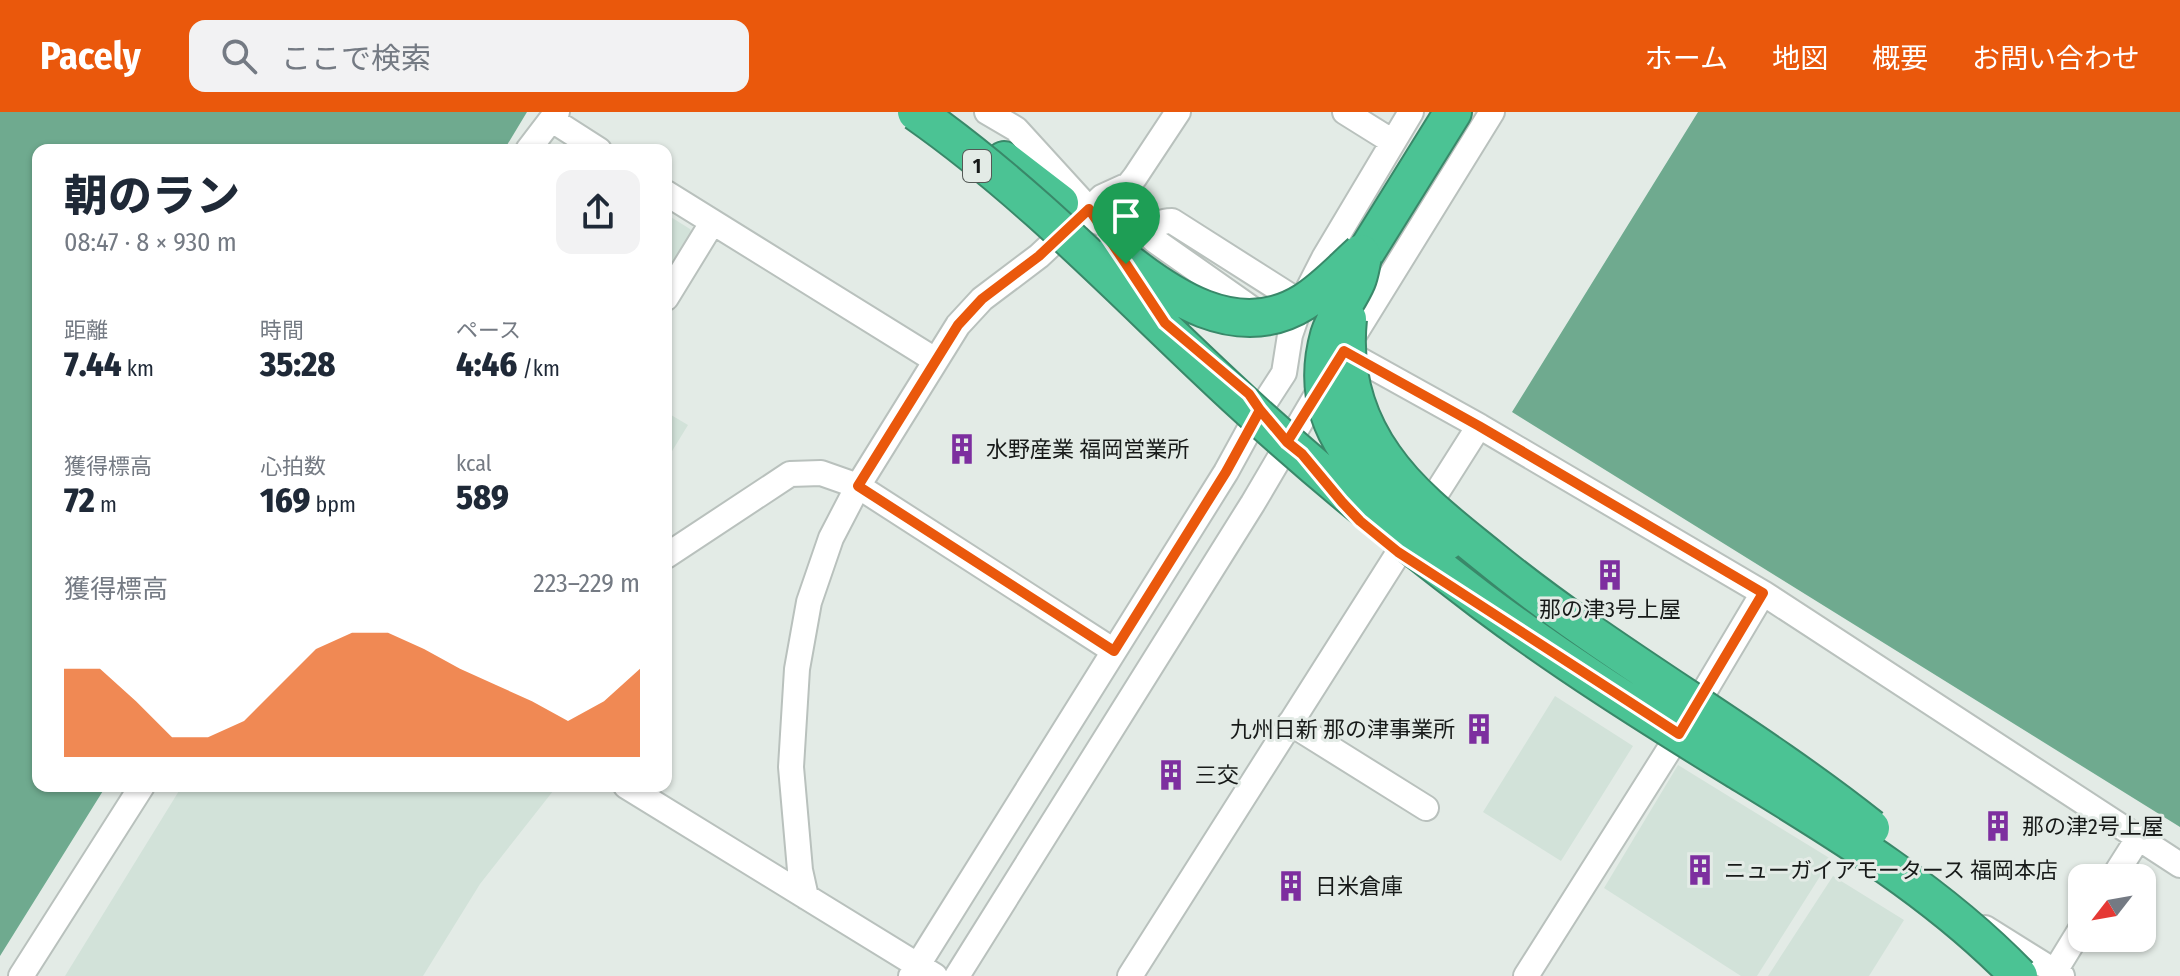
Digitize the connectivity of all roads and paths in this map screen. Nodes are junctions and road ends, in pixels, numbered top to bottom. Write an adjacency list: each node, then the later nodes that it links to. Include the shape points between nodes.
1 (901, 112): 50 (highway, 1, bridge, via 1049,225 1238,406 1420,562 1573,676 1901,885)
2 (916, 112): 45 (highway, bridge, via 1080,246 1242,402 1375,518 1516,627 1834,829 1939,903 1999,955)
3 (935, 112): 19 (highway, bridge, via 1060,204 1139,272 1210,312 1253,318 1294,307)
4 (987, 112): 11 (street)
5 (1178, 112): 15 (street)
6 (1345, 112): 12 (street)
7 (1411, 112): 12 (street)
8 (1452, 112): 19 (highway)
9 (1492, 112): 24 (street)
10 (555, 116): 13 (street); 14 (street)
11 (1021, 120): 17 (street)
12 (1393, 142): 22 (street)
13 (533, 144)
14 (591, 144)
15 (1135, 177): 17 (street); 20 (street, via 1115,202 1112,229)
16 (672, 197): 18 (street)
17 (1089, 209): 20 (street); 25 (street, via 982,299)
18 (712, 223): 21 (street); 25 (street)
19 (1368, 249): 45 (highway, bridge, via 1348,319 1347,363 1368,432 1402,480 1555,609 1917,863)
20 (1126, 264): 26 (street, via 1165,323 1249,394)
21 (672, 288)
22 (1301, 303): 23 (street); 23 (street, via 1172,221 1152,232 1154,240)
23 (1290, 335): 26 (street, via 1284,373)
24 (1344, 351): 27 (street); 28 (street)
25 (935, 360): 29 (street)
26 (1260, 410): 28 (street); 33 (street)
27 (1479, 426): 31 (street); 32 (street)
28 (1287, 442): 31 (street, via 1360,521); 47 (street)
29 (858, 486): 30 (street, via 821,473 790,474); 33 (street); 42 (street, via 831,538 809,602 797,669 791,767)
30 (672, 552)
31 (1398, 552): 34 (street); 35 (street)
32 (1763, 593): 35 (street); 39 (street)
33 (1114, 651): 44 (street)
34 (1290, 723): 38 (street); 48 (street)
35 (1679, 734): 45 (street); 49 (street)
36 (138, 792): 46 (street)
37 (636, 792): 42 (street)
38 (1426, 808)
39 (2139, 837): 40 (street); 41 (street)
40 (2122, 864)
41 (2180, 865)
42 (806, 897): 44 (street)
43 (2068, 942): 45 (street)
44 (921, 973)
45 (2038, 975)
46 (21, 976)
47 (957, 976)
48 (1130, 976)
49 (1526, 976)
50 (1998, 976)

